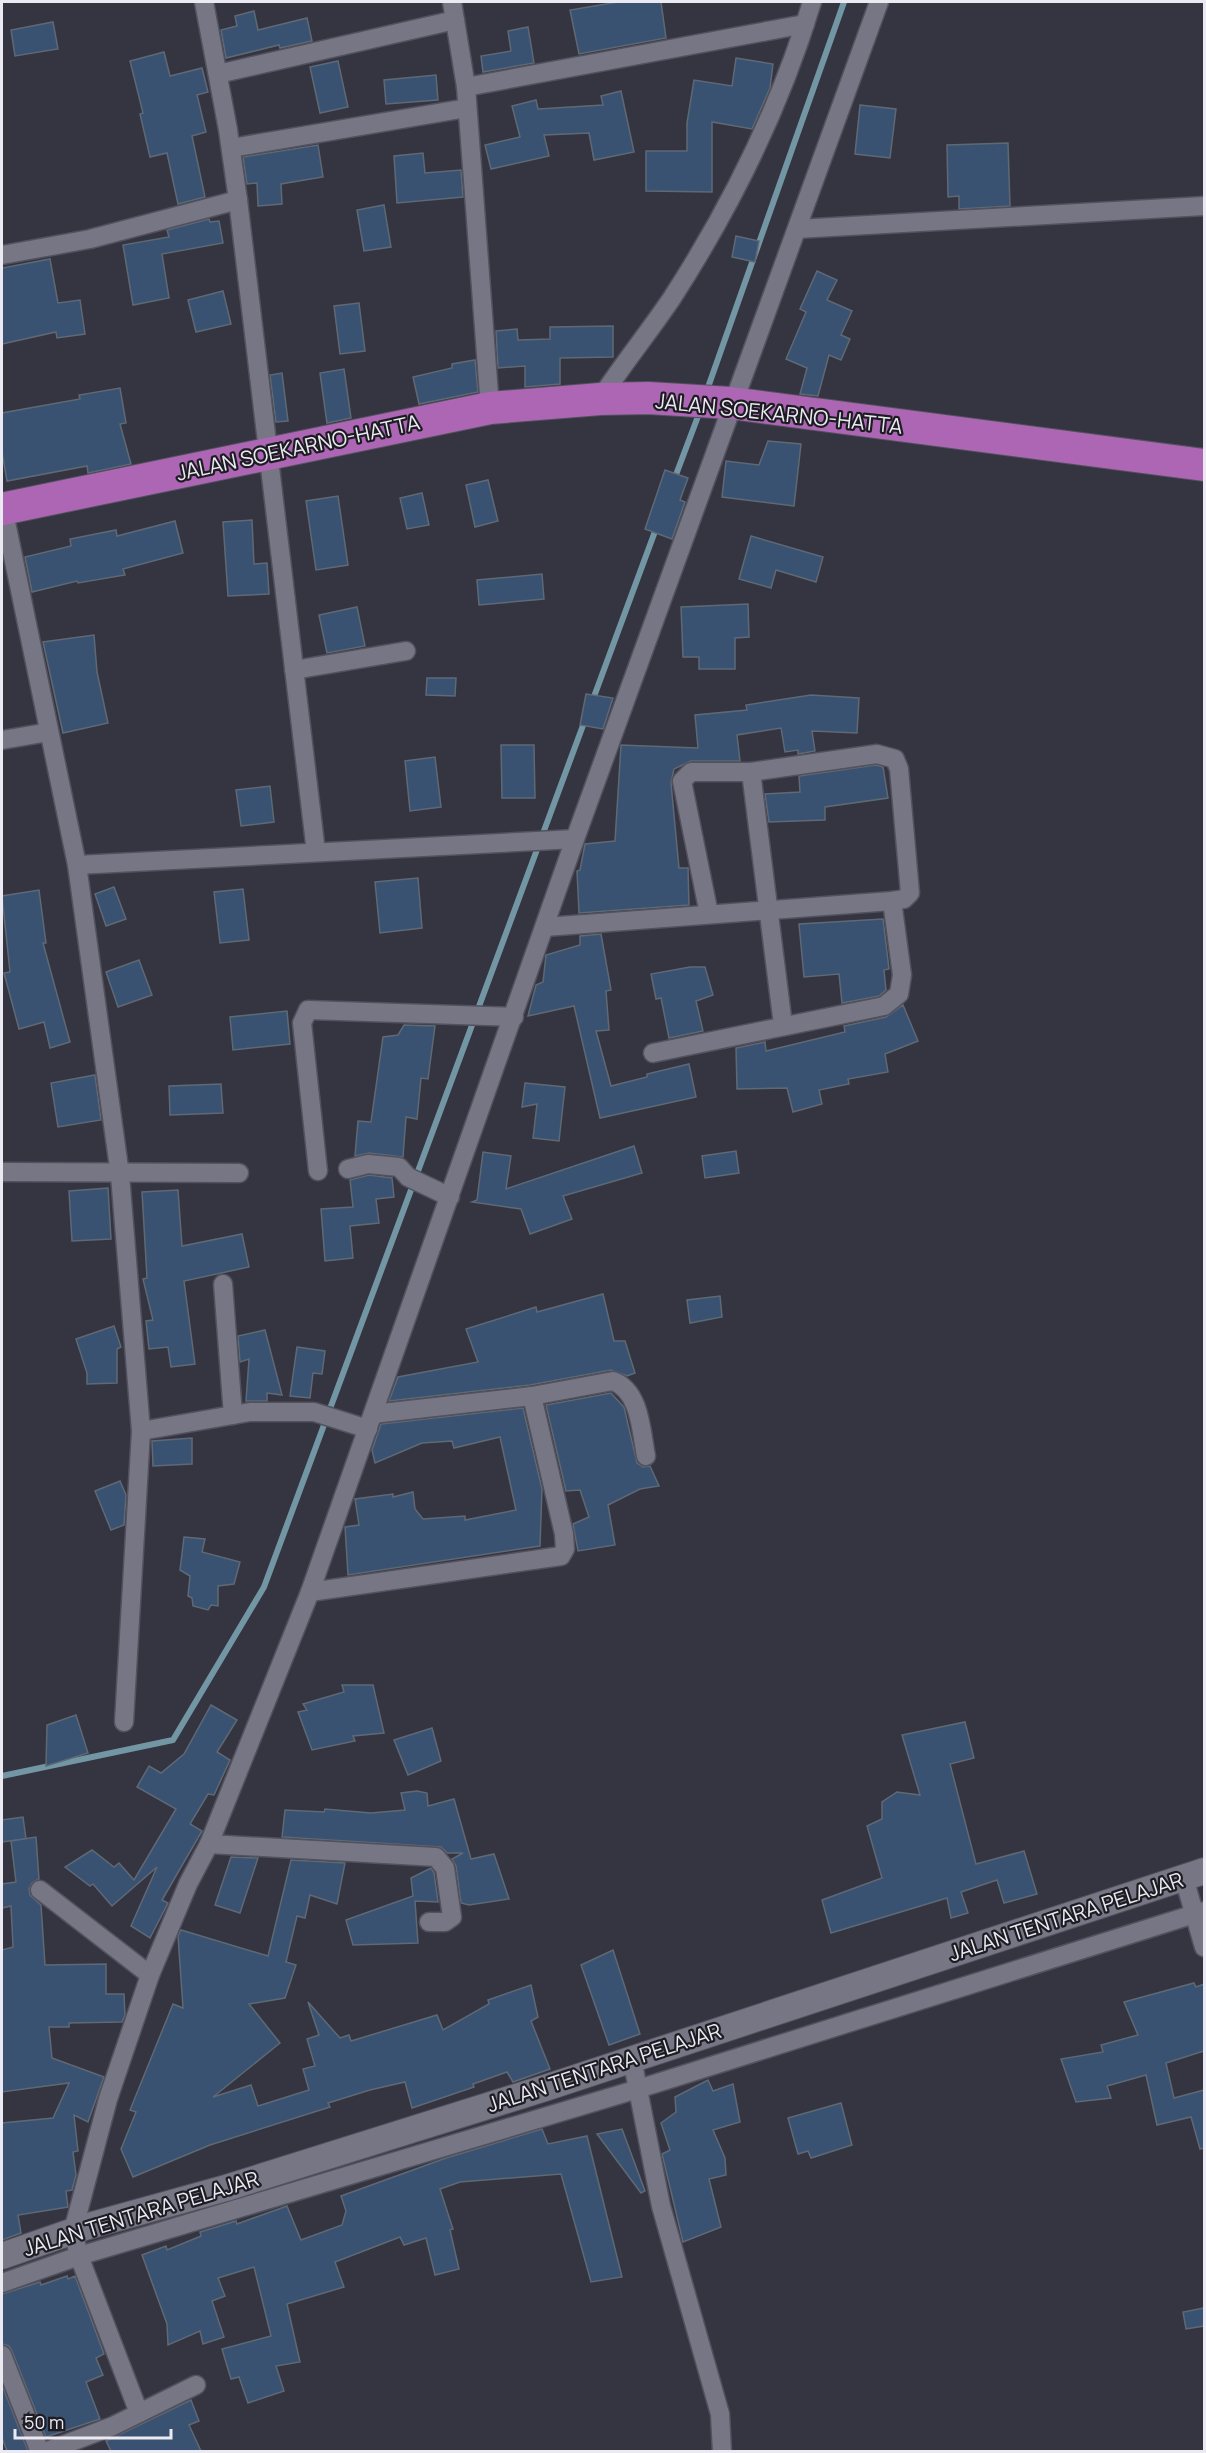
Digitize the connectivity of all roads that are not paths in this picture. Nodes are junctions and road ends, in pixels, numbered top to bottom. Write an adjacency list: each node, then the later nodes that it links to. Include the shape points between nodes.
1 (204, 2): 7 (street)
2 (452, 2): 5 (street)
3 (812, 2): 6 (street)
4 (879, 2): 13 (street)
5 (455, 21): 7 (street); 8 (street)
6 (805, 24): 8 (street); 15 (street, via 743,179 670,301)
7 (218, 74): 10 (street)
8 (465, 87): 9 (street)
9 (467, 108): 10 (street); 17 (street)
10 (231, 148): 11 (street)
11 (238, 200): 14 (street, via 90,239); 18 (street)
12 (1204, 206): 13 (street)
13 (797, 229): 16 (street)
14 (2, 255)
15 (600, 399): 16 (highway, JALAN SOEKARNO-HATTA); 17 (highway, JALAN SOEKARNO-HATTA)
16 (713, 402): 19 (highway, JALAN SOEKARNO-HATTA); 26 (street)
17 (490, 408): 18 (highway, JALAN SOEKARNO-HATTA)
18 (269, 452): 20 (highway, JALAN SOEKARNO-HATTA); 22 (street)
19 (1204, 465)
20 (2, 507): 23 (street)
21 (406, 651): 22 (street)
22 (294, 670): 27 (street)
23 (48, 732): 24 (street); 28 (street)
24 (2, 740)
25 (751, 772): 29 (street, via 877,754 895,759 910,893 904,899); 30 (street); 31 (street, via 691,772 683,778)
26 (574, 838): 27 (street); 32 (street)
27 (316, 852): 28 (street)
28 (76, 865): 40 (street)
29 (892, 901): 30 (street); 34 (street, via 902,975 898,994 884,1006)
30 (768, 909): 31 (street); 34 (street)
31 (709, 914): 32 (street)
32 (544, 927): 33 (street)
33 (514, 1017): 37 (street, via 308,1010 302,1023); 41 (street)
34 (783, 1025): 35 (street)
35 (653, 1053)
36 (348, 1168): 41 (street, via 368,1164 399,1167 408,1177)
37 (318, 1171)
38 (2, 1172): 40 (street)
39 (239, 1173): 40 (street)
40 (120, 1175): 46 (street)
41 (450, 1197): 45 (street)
42 (223, 1284): 44 (street)
43 (532, 1396): 45 (street); 47 (street, via 613,1381 624,1385 635,1404); 48 (street, via 564,1534 565,1549 561,1556)
44 (233, 1415): 45 (street, via 314,1412 339,1420); 46 (street)
45 (370, 1421): 48 (street)
46 (141, 1431): 49 (street)
47 (646, 1456)
48 (310, 1592): 50 (street)
49 (124, 1722)
50 (209, 1844): 54 (street, via 436,1857 445,1868 452,1917 445,1922); 56 (street)
51 (1194, 1874): 53 (street); 57 (main road, JALAN TENTARA PELAJAR)
52 (40, 1890): 56 (street)
53 (1200, 1913): 55 (street); 58 (street)
54 (429, 1922)
55 (1204, 1947)
56 (150, 1975): 59 (street, via 108,2099)
57 (632, 2059): 58 (street); 59 (main road, JALAN TENTARA PELAJAR, via 226,2188)
58 (638, 2089): 61 (street); 68 (street, via 661,2206 720,2414)
59 (73, 2231): 60 (main road, JALAN TENTARA PELAJAR); 61 (street)
60 (2, 2256)
61 (79, 2256): 62 (street); 65 (street)
62 (2, 2283)
63 (2, 2355): 66 (street)
64 (195, 2385): 65 (street)
65 (139, 2413): 67 (street)
66 (40, 2451)
67 (45, 2451)
68 (723, 2451)

